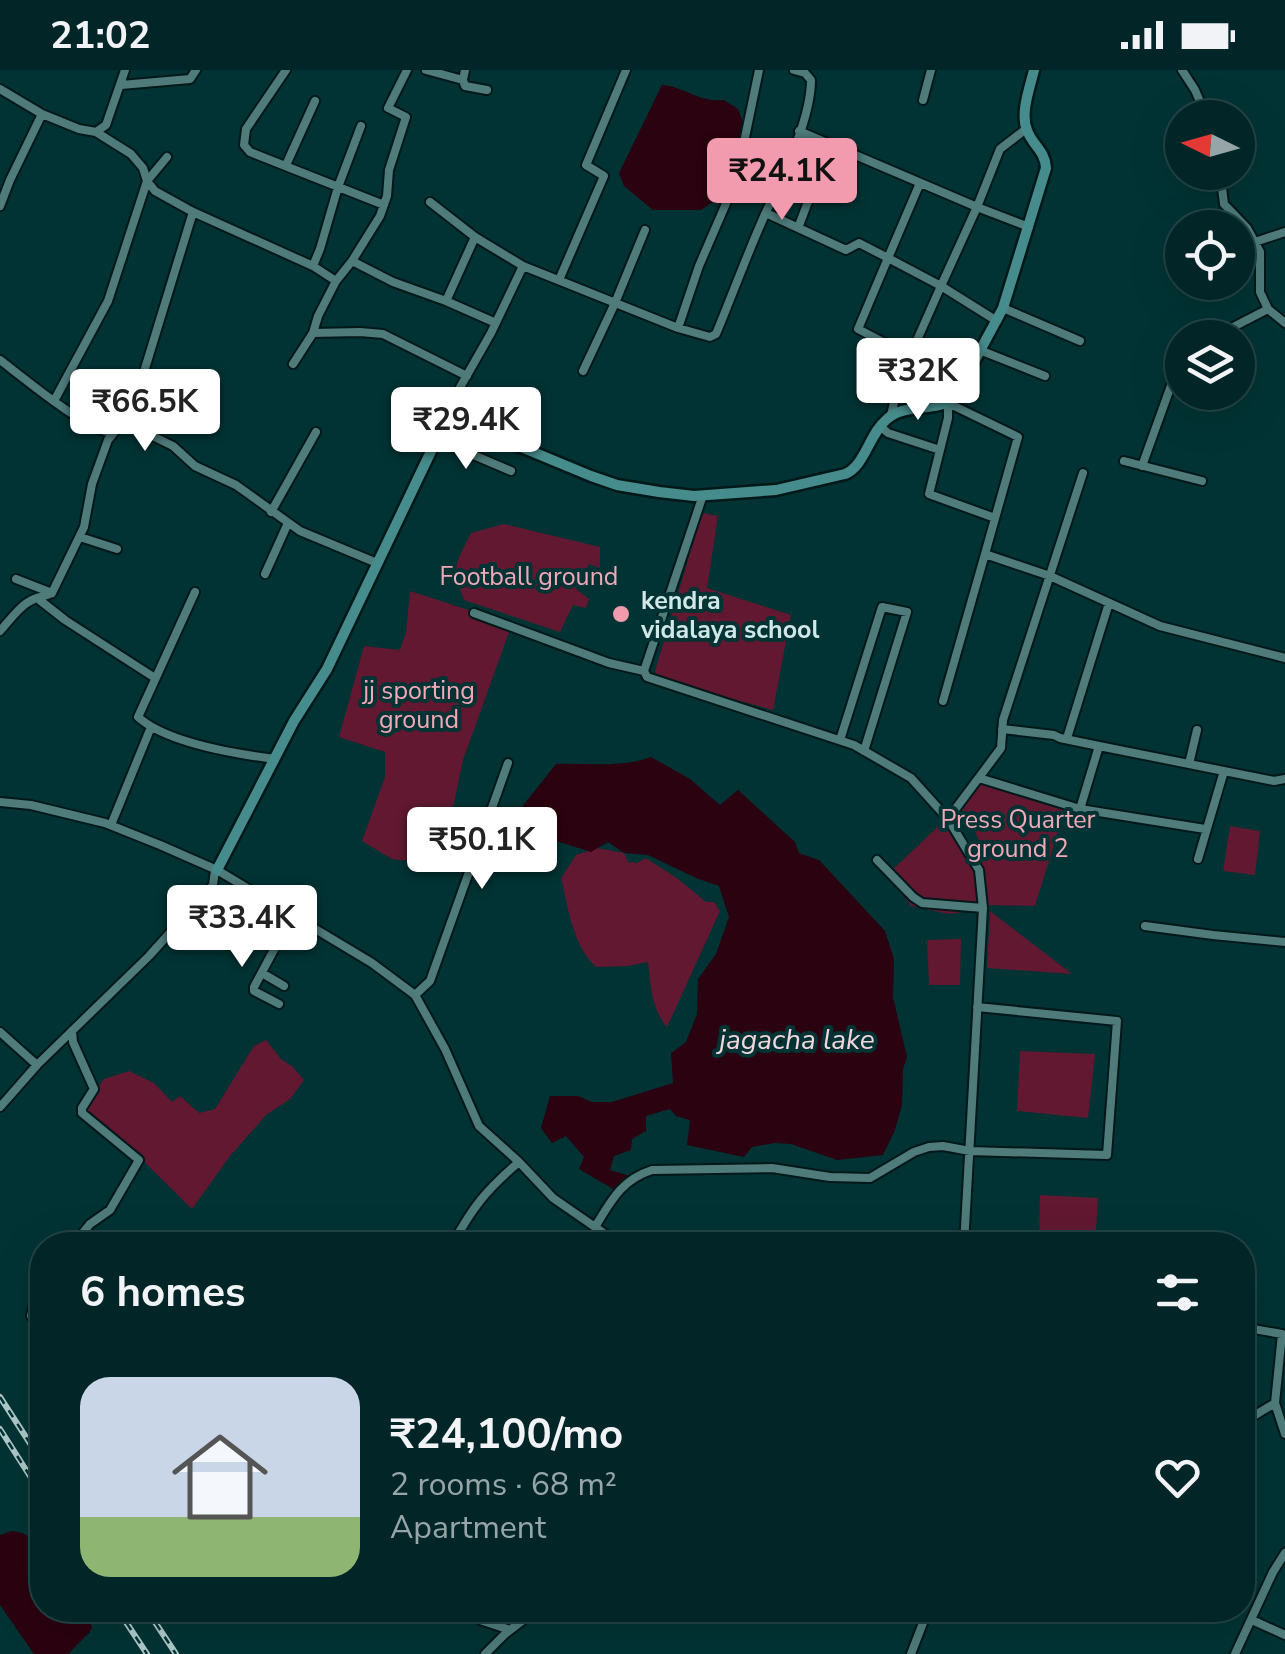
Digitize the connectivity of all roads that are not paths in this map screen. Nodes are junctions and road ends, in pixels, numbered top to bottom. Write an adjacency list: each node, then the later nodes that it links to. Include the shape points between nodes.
1 (125, 70): 13 (street)
2 (196, 70): 13 (street, via 190,79)
3 (286, 70): 26 (street, via 246,129 244,145)
4 (407, 70): 31 (street, via 388,108 406,117)
5 (426, 70): 12 (street)
6 (626, 70): 46 (street, via 586,166 604,176)
7 (759, 70): 57 (street, via 731,192)
8 (794, 70): 22 (street, via 811,80)
9 (931, 70): 16 (street)
10 (1034, 70): 21 (main road)
11 (1182, 70): 17 (street)
12 (464, 75): 15 (street, via 465,86)
13 (121, 85): 23 (street, via 106,125)
14 (0, 89): 19 (street)
15 (487, 90)
16 (923, 100)
17 (1199, 100)
18 (316, 101): 26 (street)
19 (42, 114): 23 (street); 32 (street)
20 (360, 126): 29 (street)
21 (1026, 129): 33 (street, via 1000,149); 36 (main road, via 1046,160)
22 (800, 131): 24 (street); 35 (street)
23 (96, 132): 27 (street, via 131,154)
24 (833, 146): 28 (street); 37 (street)
25 (167, 157): 27 (street)
26 (286, 165): 29 (street)
27 (147, 181): 34 (street); 67 (street, via 108,301)
28 (920, 183): 33 (street); 42 (street)
29 (338, 187): 31 (street); 44 (street)
30 (430, 202): 40 (street)
31 (384, 205): 43 (street)
32 (0, 206)
33 (978, 207): 36 (street); 48 (street)
34 (192, 212): 44 (street); 72 (street)
35 (766, 212): 37 (street); 57 (street, via 716,334)
36 (1029, 227): 51 (main road)
37 (798, 228): 42 (street, via 846,250 859,243)
38 (644, 230): 50 (street)
39 (1285, 232): 41 (street)
40 (475, 237): 45 (street); 49 (street)
41 (1255, 242): 52 (street)
42 (888, 258): 48 (street); 61 (street, via 858,329)
43 (352, 261): 47 (street); 49 (street)
44 (313, 266): 47 (street)
45 (523, 266): 46 (street); 56 (street)
46 (558, 280): 50 (street)
47 (336, 281): 58 (street)
48 (941, 286): 54 (street); 61 (street)
49 (446, 300): 56 (street)
50 (615, 303): 57 (street); 64 (street)
51 (1003, 308): 54 (main road); 59 (street)
52 (1268, 309): 53 (street); 55 (street)
53 (1247, 320)
54 (997, 321): 60 (main road)
55 (1285, 323)
56 (496, 324): 65 (street)
57 (678, 328)
58 (313, 333): 63 (street); 65 (street, via 383,334)
59 (1080, 340)
60 (982, 351): 66 (street); 68 (main road)
61 (910, 356): 70 (street)
62 (0, 360): 67 (street)
63 (293, 364)
64 (583, 372)
65 (467, 376): 71 (street)
66 (1045, 376)
67 (54, 400): 75 (street)
68 (948, 402): 70 (main road); 77 (street); 85 (street, via 1018,438)
69 (1165, 402): 79 (street)
70 (891, 415): 73 (main road)
71 (448, 420): 76 (main road); 83 (main road, via 618,485)
72 (128, 424): 75 (street); 84 (street)
73 (880, 426): 77 (street); 83 (main road, via 845,474 776,490)
74 (316, 432): 84 (street)
75 (112, 433): 87 (street)
76 (436, 439): 80 (street); 90 (main road)
77 (940, 450): 85 (street, via 930,494)
78 (1124, 461): 79 (street)
79 (1142, 466): 82 (street)
80 (511, 472)
81 (1083, 473): 92 (street)
82 (1202, 481)
83 (703, 495): 101 (street)
84 (271, 512): 86 (street)
85 (995, 518): 89 (street)
86 (288, 523): 90 (street); 91 (street)
87 (80, 537): 88 (street); 95 (street)
88 (117, 549)
89 (985, 554): 92 (street); 103 (street)
90 (377, 563): 111 (main road)
91 (265, 574)
92 (1050, 576): 97 (street); 105 (street)
93 (16, 578): 95 (street)
94 (194, 592): 102 (street)
95 (52, 593): 96 (street)
96 (36, 598): 99 (street); 102 (street)
97 (1109, 603): 100 (street, via 1160,626); 107 (street)
98 (474, 612): 101 (street)
99 (0, 632)
100 (1285, 658)
101 (644, 671): 108 (street)
102 (156, 678): 104 (street, via 138,717)
103 (944, 701)
104 (151, 727): 111 (street); 120 (street)
105 (1002, 729): 107 (street); 115 (street, via 1001,748)
106 (1197, 730): 113 (street)
107 (1067, 738): 109 (street)
108 (840, 740): 110 (street); 110 (street, via 882,607 906,612)
109 (1099, 746): 113 (street); 118 (street)
110 (864, 751): 119 (street, via 911,778)
111 (275, 760): 124 (main road)
112 (508, 763): 131 (street, via 430,982)
113 (1190, 764): 114 (street)
114 (1224, 771): 116 (street); 121 (street)
115 (979, 778): 118 (street); 119 (street)
116 (1285, 779)
117 (0, 802): 120 (street)
118 (1080, 809): 121 (street)
119 (948, 818): 125 (street, via 978,870)
120 (111, 825): 124 (street)
121 (1205, 830): 122 (street)
122 (1198, 859)
123 (877, 860): 125 (street, via 922,903)
124 (216, 870): 126 (street); 134 (street, via 213,884 150,956)
125 (983, 908): 133 (street)
126 (292, 916): 129 (street); 131 (street)
127 (1145, 926): 128 (street)
128 (1285, 942)
129 (262, 973): 130 (street); 132 (street, via 254,990)
130 (284, 986)
131 (415, 995): 139 (street, via 478,1126)
132 (279, 1004)
133 (977, 1007): 138 (street); 138 (street, via 1117,1021 1107,1154)
134 (72, 1031): 136 (street); 141 (street, via 94,1089 82,1113 139,1160 110,1210)
135 (0, 1032): 136 (street)
136 (37, 1064): 137 (street)
137 (0, 1107)
138 (970, 1151): 140 (street, via 928,1147 870,1178 772,1168 652,1170 636,1175); 144 (street)
139 (519, 1162): 140 (street, via 553,1198); 142 (street, via 471,1209)
140 (595, 1227): 143 (street)
141 (84, 1232)
142 (459, 1232)
143 (602, 1232)
144 (965, 1232)
145 (1285, 1321): 147 (street)
146 (1255, 1329): 147 (street)
147 (1282, 1334): 148 (street)
148 (1275, 1403): 149 (street); 150 (street)
149 (1255, 1416)
150 (1285, 1434)
151 (1285, 1553): 152 (street)
152 (1255, 1613)
153 (1255, 1621): 159 (street)
154 (486, 1622): 158 (street)
155 (520, 1622): 158 (street)
156 (923, 1622): 161 (street)
157 (1251, 1622): 162 (street)
158 (510, 1630): 160 (street)
159 (1285, 1635)
160 (486, 1654)
161 (911, 1654)
162 (1236, 1654)

